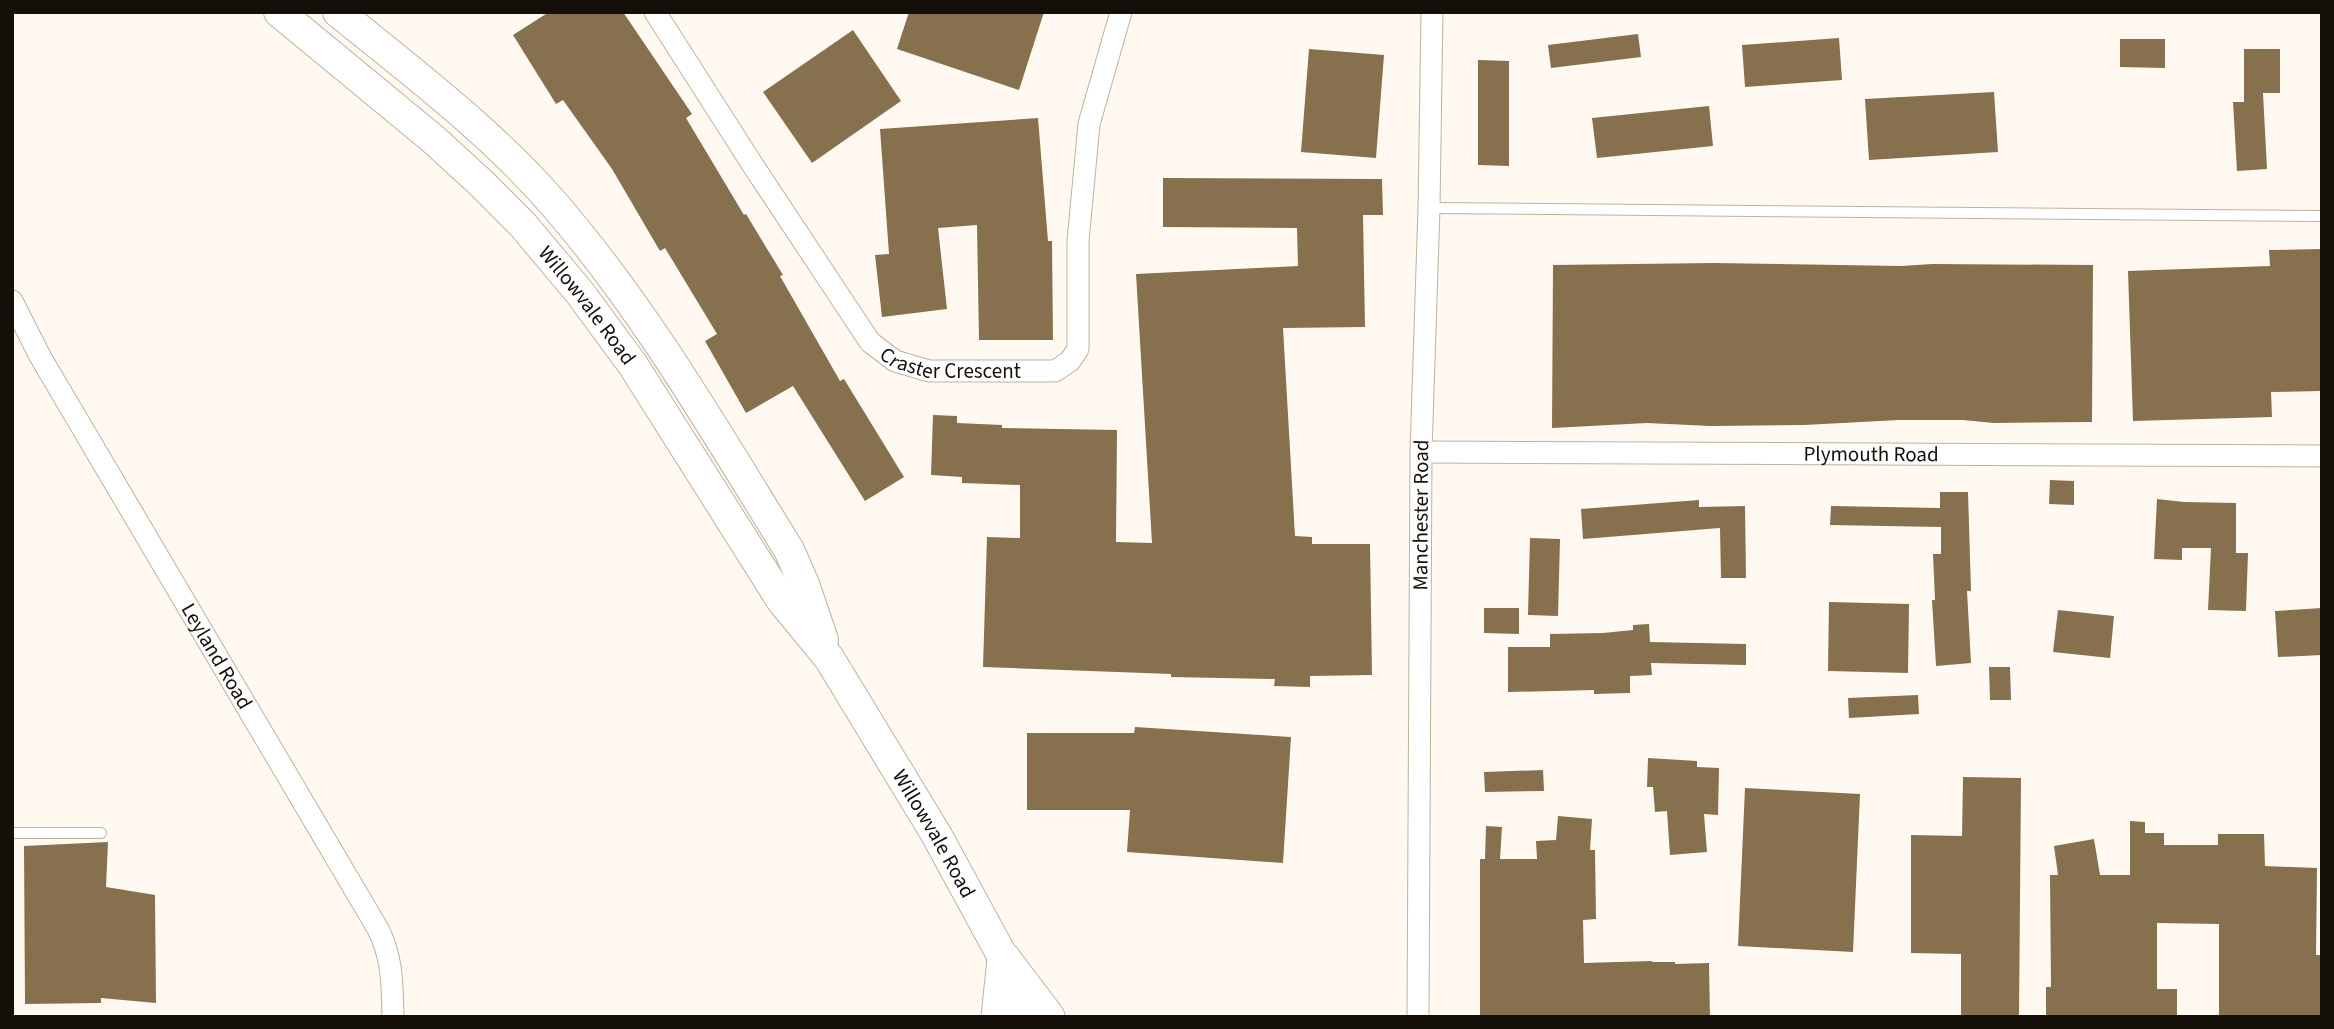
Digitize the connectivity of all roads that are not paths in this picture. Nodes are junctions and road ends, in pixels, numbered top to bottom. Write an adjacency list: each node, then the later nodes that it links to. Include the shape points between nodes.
1 (279, 12): 11 (main road, Willowvale Road, via 433,139 523,225 633,365 761,571)
2 (338, 12): 11 (main road, Willowvale Road, via 506,154 612,276 662,346 789,550)
3 (655, 12): 4 (street, Craster Crescent, via 870,342 895,361 929,371 1055,371 1078,349 1078,241 1089,124)
4 (1121, 12)
5 (1432, 12): 6 (street, Manchester Road)
6 (1429, 208): 7 (lane); 9 (street, Manchester Road)
7 (2322, 216)
8 (12, 301): 15 (street, Leyland Road, via 41,358 378,929 388,948)
9 (1421, 452): 10 (street, Plymouth Road); 19 (street, Manchester Road)
10 (2322, 456)
11 (829, 658): 14 (main road, Willowvale Road, via 936,834)
12 (101, 832): 13 (lane)
13 (12, 833)
14 (1004, 959): 16 (highway); 17 (main road, Willowvale Road); 18 (highway)
15 (393, 1017)
16 (998, 1017)
17 (1025, 1017)
18 (1048, 1017)
19 (1418, 1017)

